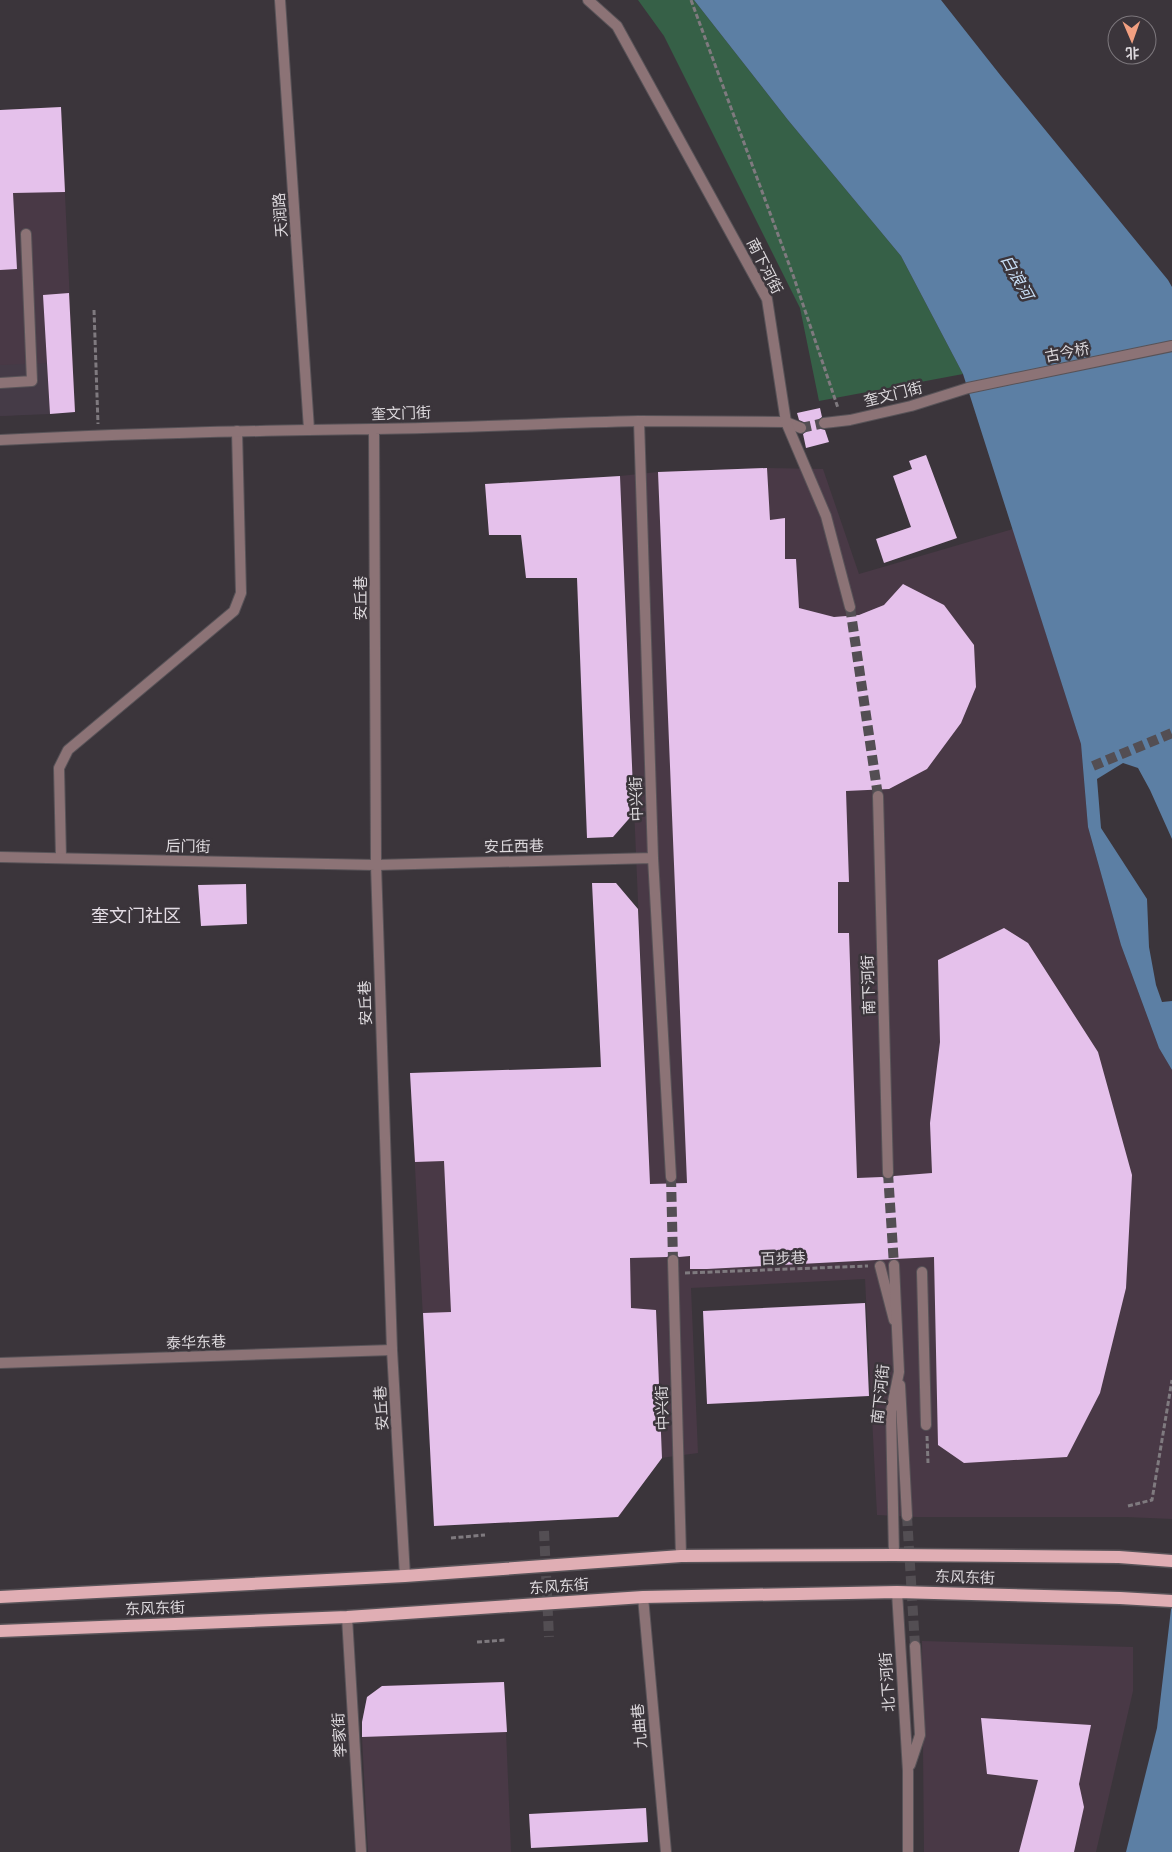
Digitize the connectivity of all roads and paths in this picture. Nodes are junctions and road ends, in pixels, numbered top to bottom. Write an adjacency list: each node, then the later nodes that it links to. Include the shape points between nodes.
1 (280, 0): 14 (street, 天润路)
2 (588, 0): 11 (street, 南下河街, via 617,26 767,299)
3 (691, 0): 10 (path, via 793,275)
4 (26, 234): 7 (street, via 32,381)
5 (94, 310): 17 (path)
6 (1172, 346): 8 (street, 古今桥)
7 (0, 382)
8 (968, 388): 10 (street, 奎文门街, via 912,406)
9 (639, 420): 11 (street, 奎文门街); 15 (street, 奎文门街); 23 (street, 中兴街)
10 (842, 420): 12 (street, 奎文门街)
11 (786, 422): 13 (street, 奎文门街); 19 (street, 南下河街, via 826,516)
12 (824, 423)
13 (801, 428)
14 (309, 429): 15 (street, 奎文门街); 16 (street, 奎文门街)
15 (374, 429): 24 (street, 安丘巷)
16 (237, 430): 17 (street, 奎文门街); 22 (street, via 242,593 234,611 68,750 59,768)
17 (98, 434): 18 (street, 奎文门街)
18 (0, 440)
19 (850, 607)
20 (878, 796): 25 (street, 南下河街)
21 (0, 857): 22 (street, 后门街)
22 (61, 858): 24 (street, 后门街)
23 (653, 858): 24 (street, 安丘西巷); 26 (street, 中兴街)
24 (376, 865): 33 (street, 安丘巷)
25 (888, 1173)
26 (671, 1177)
27 (673, 1260): 31 (street, 中兴街)
28 (894, 1265): 32 (street, 南下河街)
29 (880, 1266): 31 (path, 百步巷); 32 (street)
30 (922, 1272): 37 (street)
31 (673, 1274): 44 (street, 中兴街)
32 (897, 1334): 35 (street, 南下河街)
33 (392, 1350): 34 (street, 泰华东巷); 46 (street, 安丘巷)
34 (0, 1363)
35 (899, 1372): 40 (street); 43 (street, 南下河街, via 890,1411)
36 (1172, 1380): 39 (path, via 1152,1500)
37 (926, 1425): 38 (path)
38 (928, 1463)
39 (1128, 1506)
40 (907, 1516)
41 (485, 1535): 42 (path)
42 (451, 1538)
43 (894, 1555): 44 (main road, 东风东街); 45 (main road, 东风东街)
44 (681, 1556): 46 (main road, 东风东街)
45 (1172, 1561)
46 (405, 1576): 48 (main road, 东风东街)
47 (897, 1592): 49 (main road, 东风东街); 50 (main road, 东风东街); 56 (street, 北下河街)
48 (0, 1597)
49 (642, 1597): 51 (main road, 东风东街); 58 (street, 九曲巷)
50 (1172, 1601)
51 (347, 1617): 52 (main road, 东风东街); 57 (street, 李家街)
52 (0, 1631)
53 (506, 1640): 54 (path)
54 (477, 1642)
55 (915, 1646): 56 (street, 北下河街, via 920,1735)
56 (908, 1771): 59 (street, 北下河街)
57 (361, 1852)
58 (666, 1852)
59 (908, 1852)

